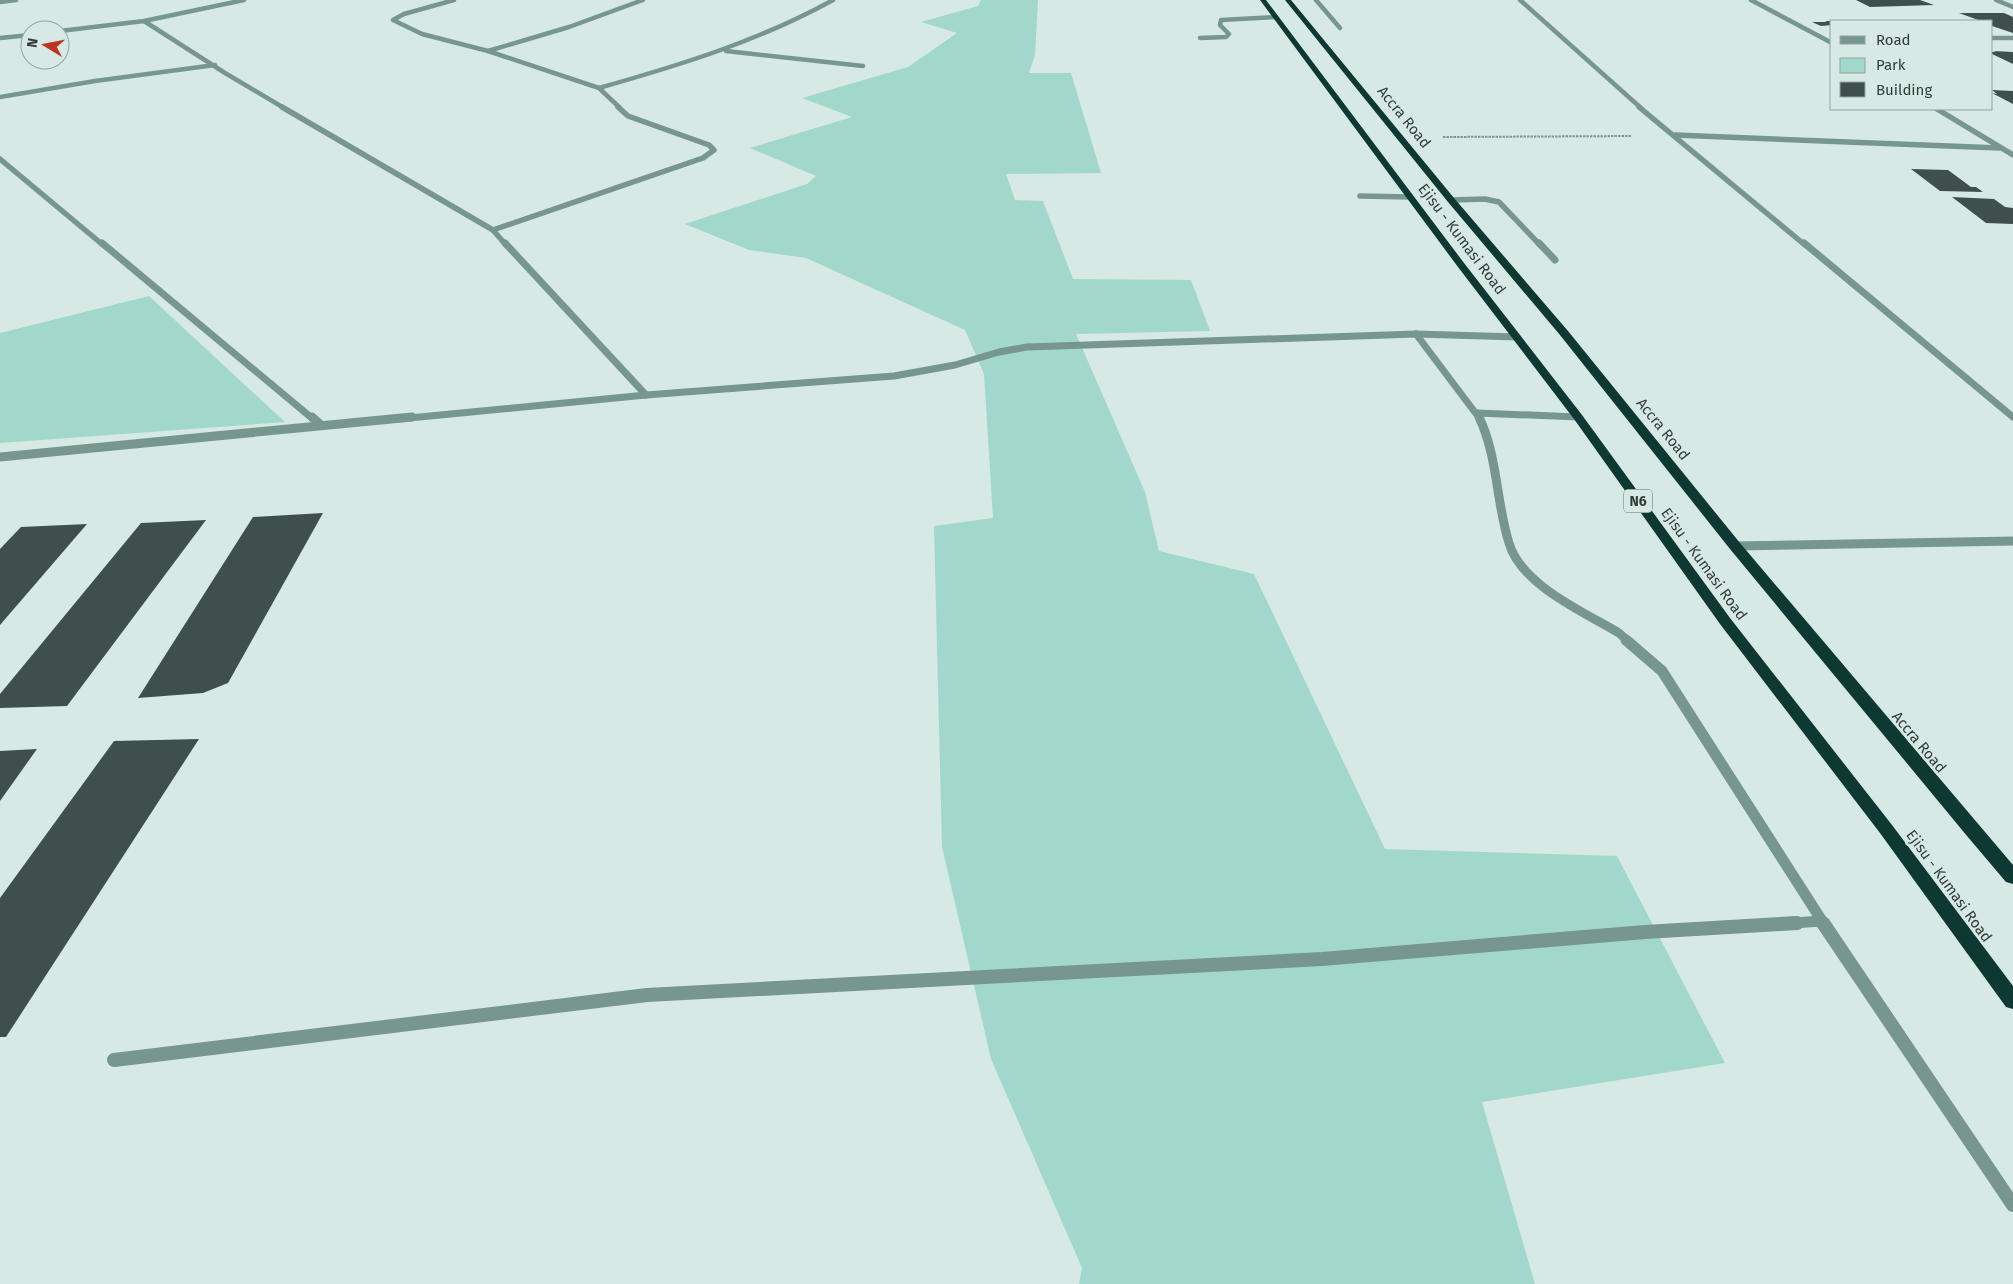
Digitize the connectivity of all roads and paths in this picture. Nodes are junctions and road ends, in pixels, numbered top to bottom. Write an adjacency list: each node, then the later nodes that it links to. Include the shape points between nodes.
1 (16, 0): 12 (street)
2 (244, 0): 15 (street)
3 (454, 0): 25 (street, via 393,20 422,34)
4 (643, 0): 25 (street, via 569,27)
5 (833, 0): 24 (street, via 796,22)
6 (1263, 0): 14 (highway, Ejisu - Kumasi Road / N6)
7 (1288, 0): 42 (highway, Accra Road)
8 (1316, 0): 16 (street)
9 (1520, 0): 35 (street, via 1630,99)
10 (1751, 0): 23 (street)
11 (1996, 0): 13 (street)
12 (0, 2)
13 (2013, 7)
14 (1276, 17): 20 (street, via 1221,20 1220,25 1229,34 1226,37); 41 (highway, Ejisu - Kumasi Road / N6)
15 (144, 21): 17 (street); 26 (street)
16 (1340, 28)
17 (70, 30)
18 (20, 36): 19 (street)
19 (0, 38)
20 (1200, 38)
21 (1993, 38): 22 (street)
22 (2013, 38)
23 (1830, 42)
24 (725, 50): 27 (street); 32 (street)
25 (488, 51): 32 (street)
26 (215, 65): 28 (street); 31 (street)
27 (863, 66)
28 (171, 72): 29 (street); 33 (street)
29 (207, 73)
30 (216, 73): 31 (street)
31 (225, 73): 43 (street)
32 (599, 88): 43 (street, via 628,116 714,150 704,158)
33 (0, 97)
34 (1939, 110): 37 (street)
35 (1676, 135): 36 (path); 37 (street); 50 (street)
36 (1443, 137)
37 (1999, 148): 38 (street)
38 (2013, 155)
39 (0, 159): 51 (street)
40 (1360, 196): 41 (street)
41 (1410, 197): 46 (highway, Ejisu - Kumasi Road / N6)
42 (1451, 200): 44 (street, via 1499,202); 54 (highway, Accra Road, via 1564,333)
43 (493, 230): 47 (street)
44 (1555, 260)
45 (1416, 334): 46 (street); 47 (street, via 1027,347 894,376); 48 (street)
46 (1517, 337): 49 (highway, Ejisu - Kumasi Road / N6)
47 (646, 395): 51 (street)
48 (1477, 413): 49 (street); 56 (street, via 1488,436 1509,545 1522,567 1545,589 1619,633 1662,671)
49 (1578, 417): 57 (highway, Ejisu - Kumasi Road / N6, via 1724,621 1886,829)
50 (2013, 417)
51 (321, 425): 52 (street)
52 (0, 457)
53 (2013, 541): 54 (street)
54 (1735, 546): 55 (highway, Accra Road)
55 (2013, 877)
56 (1822, 920): 58 (street, via 1322,959 647,995); 59 (street)
57 (2013, 1001)
58 (114, 1060)
59 (2013, 1205)

